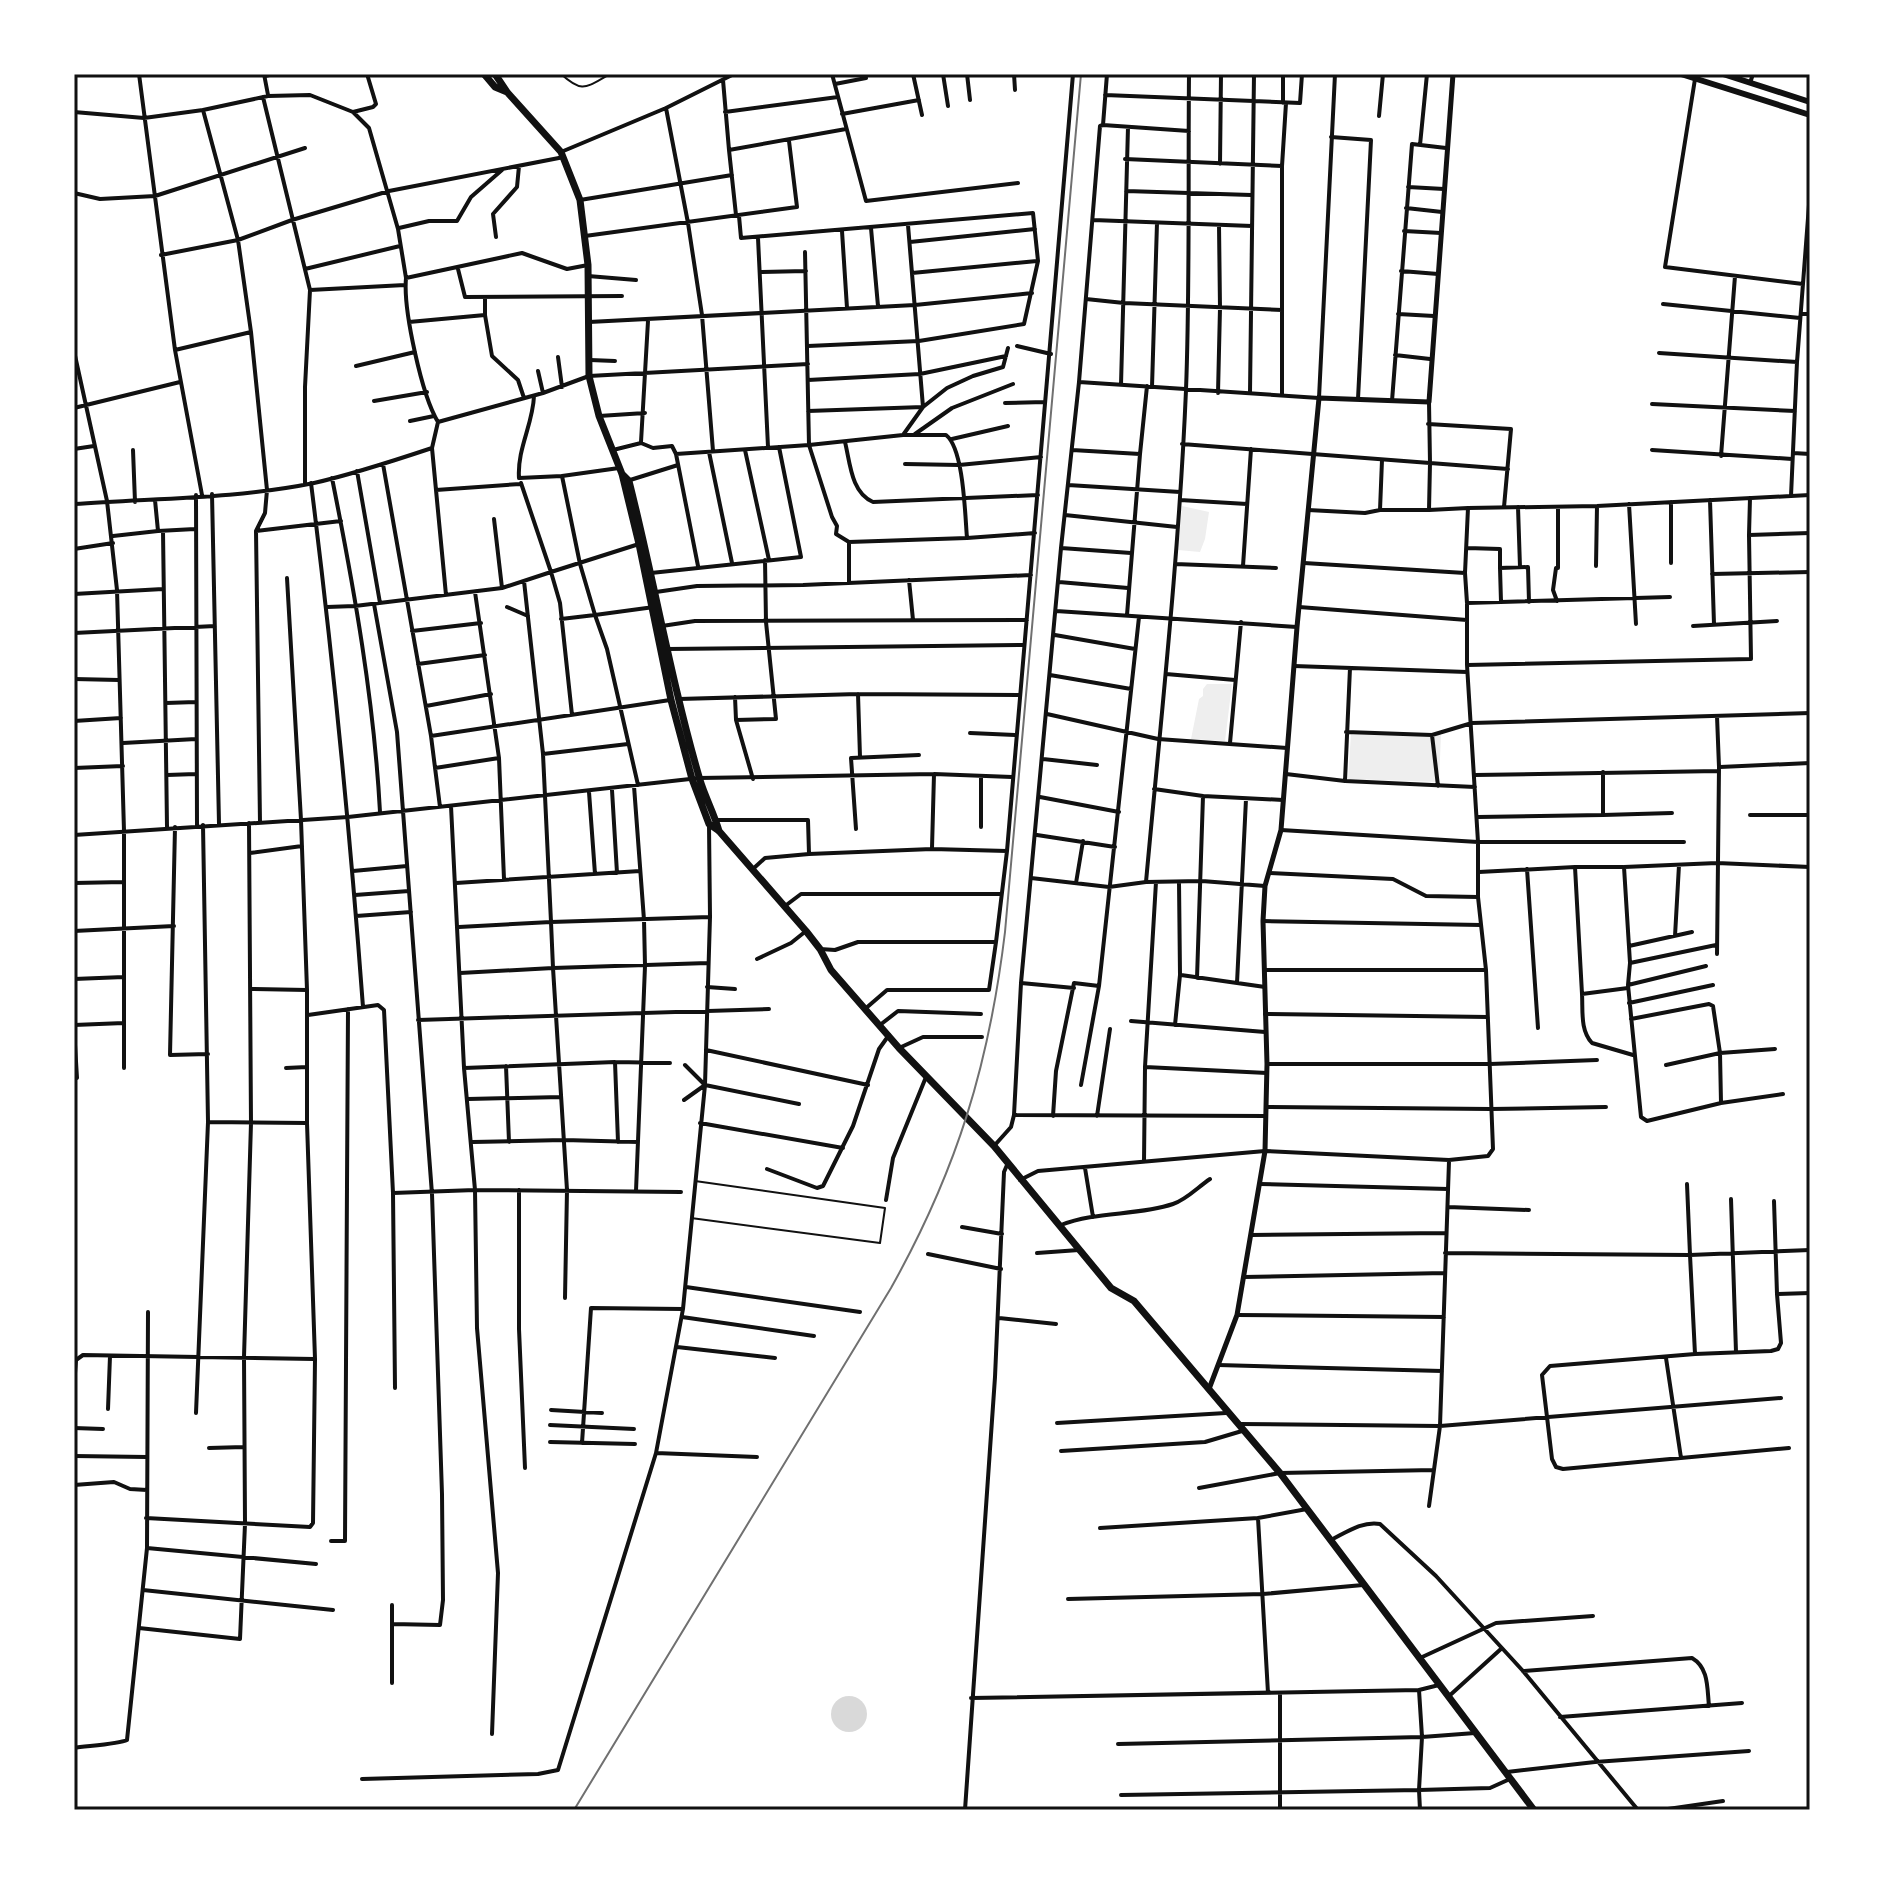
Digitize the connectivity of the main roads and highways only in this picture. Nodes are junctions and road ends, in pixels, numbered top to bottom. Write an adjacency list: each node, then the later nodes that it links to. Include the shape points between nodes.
1 (484, 74): 5 (main road)
2 (495, 74): 5 (main road)
3 (1681, 74): 7 (main road)
4 (1723, 74): 6 (main road)
5 (507, 92): 8 (main road, via 562,155 580,200 588,265 589,376)
6 (1810, 102)
7 (1810, 115)
8 (642, 543): 9 (main road); 9 (main road)
9 (655, 607): 10 (main road); 10 (main road)
10 (675, 700): 11 (main road, via 695,779 719,831 899,1048 994,1146 1111,1288 1134,1301 1280,1473)
11 (1530, 1808)

